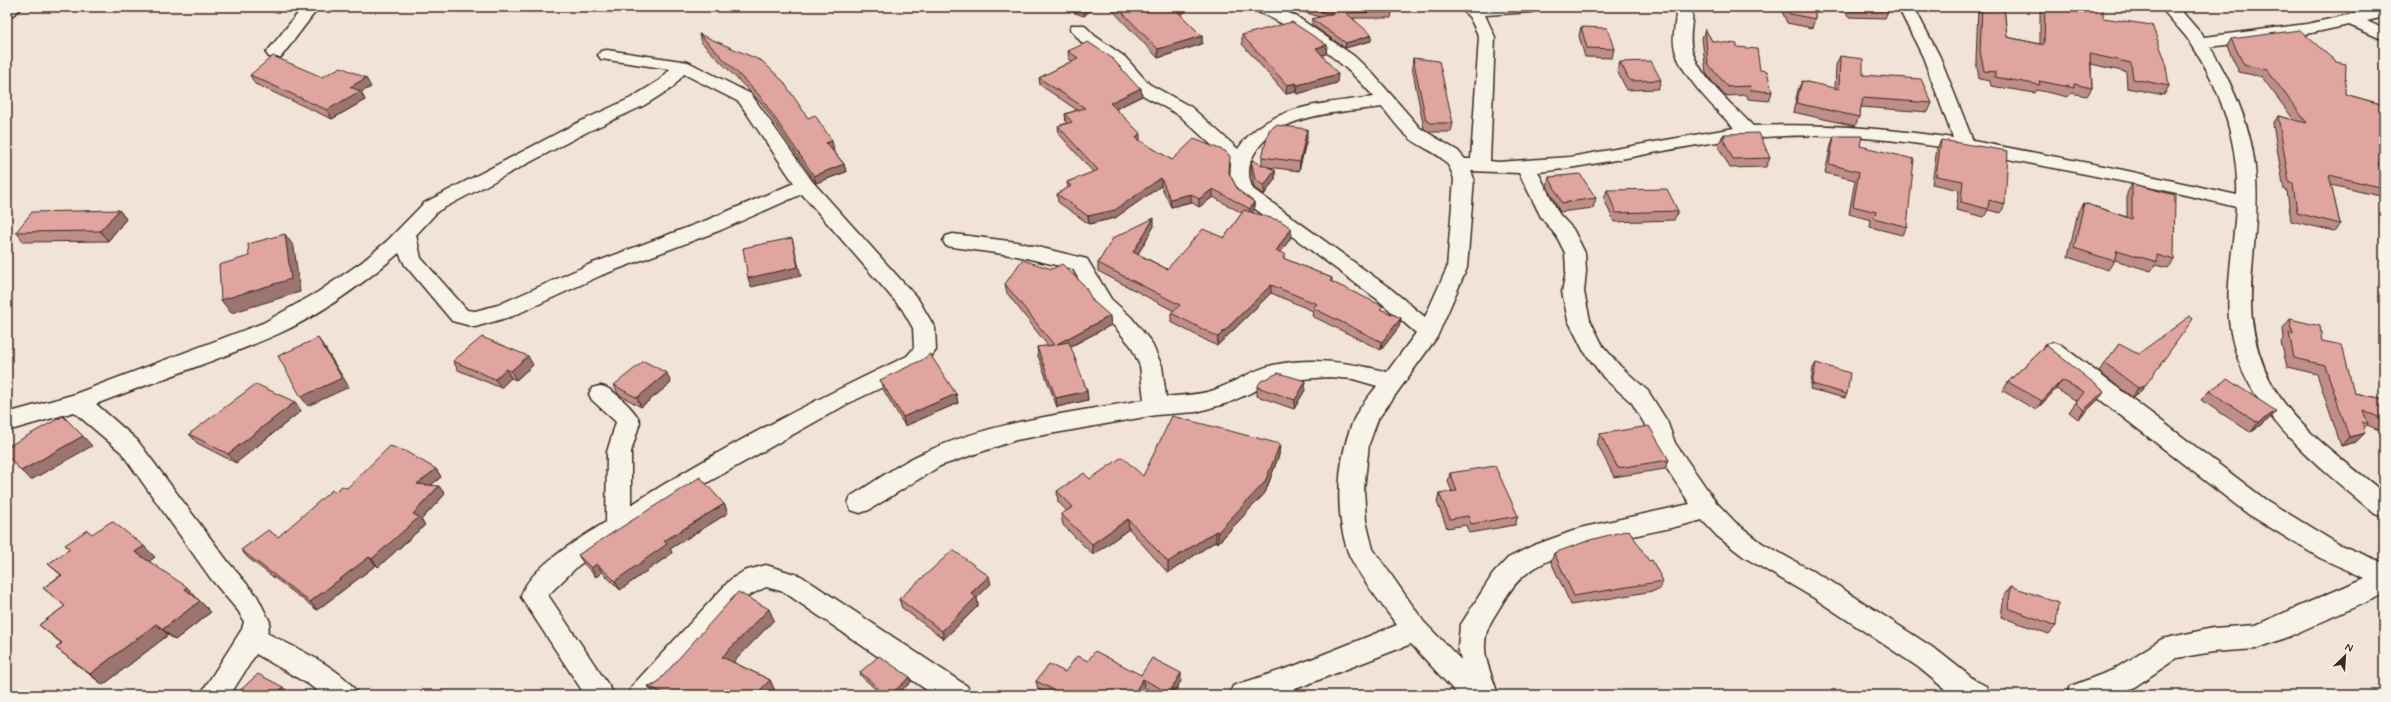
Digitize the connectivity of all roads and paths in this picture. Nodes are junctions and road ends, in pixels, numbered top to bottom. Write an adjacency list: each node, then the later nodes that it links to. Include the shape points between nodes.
1 (15, 7): 9 (street)
2 (311, 7): 15 (street)
3 (1260, 7): 18 (street, via 1290,20 1329,46 1367,78)
4 (1531, 7): 8 (street)
5 (1684, 7): 19 (street, via 1686,18 1682,44 1688,61)
6 (1906, 7): 20 (street, via 1948,96)
7 (2169, 7): 14 (street)
8 (1471, 9): 22 (street, via 1487,37)
9 (7, 12)
10 (2384, 12): 11 (street)
11 (2350, 19): 13 (street); 14 (street, via 2307,29)
12 (1078, 28): 21 (street, via 1089,40 1119,61 1143,88 1185,111)
13 (2384, 35)
14 (2200, 43): 25 (street, via 2221,79 2232,108 2246,171)
15 (275, 53)
16 (607, 55): 17 (street)
17 (682, 66): 24 (street, via 745,98); 26 (street, via 666,84 637,102 581,128 431,207)
18 (1386, 101): 21 (street, via 1299,115 1276,122 1251,143); 22 (street, via 1413,132)
19 (1748, 132): 20 (street, via 1811,130); 23 (street, via 1692,140 1579,163)
20 (1965, 145): 25 (street, via 2146,179)
21 (1241, 162): 28 (street, via 1237,174 1239,183 1246,193 1384,294)
22 (1470, 166): 23 (street); 28 (street, via 1464,179 1457,268)
23 (1527, 169): 37 (street, via 1551,217 1566,234 1575,253 1574,292 1578,313 1594,350 1612,372 1640,397 1655,421 1664,446)
24 (805, 185): 26 (street, via 714,225 595,270 504,312 471,320 460,316 412,260); 38 (street, via 910,304 924,328 925,350 915,362 840,397 678,487)
25 (2245, 203): 36 (street, via 2240,308 2244,340 2268,396 2312,446)
26 (406, 234): 32 (street, via 369,267 325,298 271,328)
27 (953, 241): 33 (street, via 1038,253 1080,264 1103,304 1140,342 1151,366)
28 (1429, 332): 30 (street)
29 (2053, 351): 39 (street, via 2257,507 2322,548)
30 (1394, 382): 33 (street, via 1329,369 1274,373 1220,397 1196,403); 41 (street, via 1367,416 1357,444 1352,489 1354,521 1361,552)
31 (600, 394): 38 (street, via 627,418 628,422 619,452)
32 (78, 402): 34 (street); 42 (street, via 129,446 220,571 248,604 256,622)
33 (1156, 406): 35 (street, via 1016,431 970,445 932,459)
34 (7, 422)
35 (860, 503)
36 (2384, 508)
37 (1707, 509): 50 (street, via 1669,520 1584,537 1540,553 1517,566 1502,582 1473,626 1471,647); 51 (street, via 1726,529 1753,550 1823,590 1910,647)
38 (618, 525): 45 (street, via 570,558 534,594)
39 (2384, 575)
40 (2384, 582): 52 (street, via 2256,637 2213,640 2171,647 2124,679)
41 (1415, 630): 48 (street, via 1298,677); 49 (street)
42 (252, 638): 43 (street); 44 (street, via 318,674)
43 (214, 695)
44 (344, 695)
45 (601, 695)
46 (642, 695): 47 (street, via 739,588 753,579 766,576 792,584)
47 (957, 695)
48 (1243, 695)
49 (1476, 695)
50 (1484, 695)
51 (1976, 695)
52 (2081, 695)

